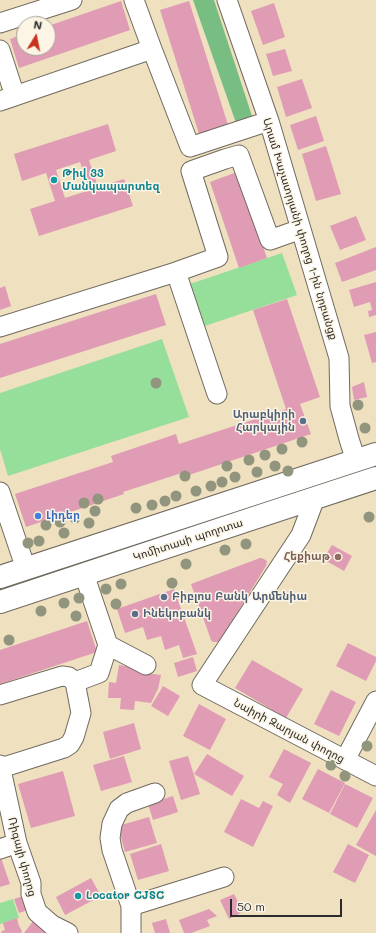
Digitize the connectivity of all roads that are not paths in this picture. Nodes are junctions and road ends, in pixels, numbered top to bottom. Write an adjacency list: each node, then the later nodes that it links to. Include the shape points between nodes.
1 (72, 0): 4 (street)
2 (134, 0): 5 (street)
3 (227, 0): 8 (street, Արամ Խաչատրյանի փողոց 1-ին նրբանցք)
4 (0, 23)
5 (152, 49): 7 (street); 8 (street, via 190,147)
6 (0, 50): 7 (street)
7 (8, 99)
8 (269, 121): 9 (street, Արամ Խաչատրյանի փողոց 1-ին նրբանցք)
9 (301, 229): 10 (street, via 270,240 239,155 191,171 218,257); 14 (street, Արամ Խաչատրյանի փողոց 1-ին նրբանցք, via 339,358 340,406)
10 (176, 272): 11 (street); 12 (street)
11 (0, 327)
12 (217, 394)
13 (376, 454): 14 (main road)
14 (356, 461): 18 (main road)
15 (376, 478): 17 (main road, Կոմիտասի պողոտա)
16 (0, 492): 18 (street)
17 (315, 498): 19 (main road, Կոմիտասի պողոտա); 27 (street, Նաիրի Զարյան փողոց, via 301,535 202,685)
18 (26, 569): 20 (main road)
19 (84, 574): 21 (main road, Կոմիտասի պողոտա); 22 (street)
20 (0, 577)
21 (0, 602)
22 (108, 645): 23 (street); 24 (street, via 99,673)
23 (146, 664)
24 (75, 682): 25 (street, via 69,677 62,676); 28 (street, via 81,713 70,744 64,748)
25 (0, 695)
26 (376, 701): 27 (street)
27 (345, 760): 29 (street, Նաիրի Զարյան փողոց)
28 (0, 766): 31 (street, Ռիգայի փողոց)
29 (376, 776)
30 (155, 793): 33 (street, via 127,803 119,809 112,824 112,850)
31 (9, 846): 34 (street, Ռիգայի փողոց, via 31,883 31,894 37,912)
32 (224, 877): 33 (street)
33 (131, 906): 35 (street)
34 (68, 933)
35 (131, 933)

